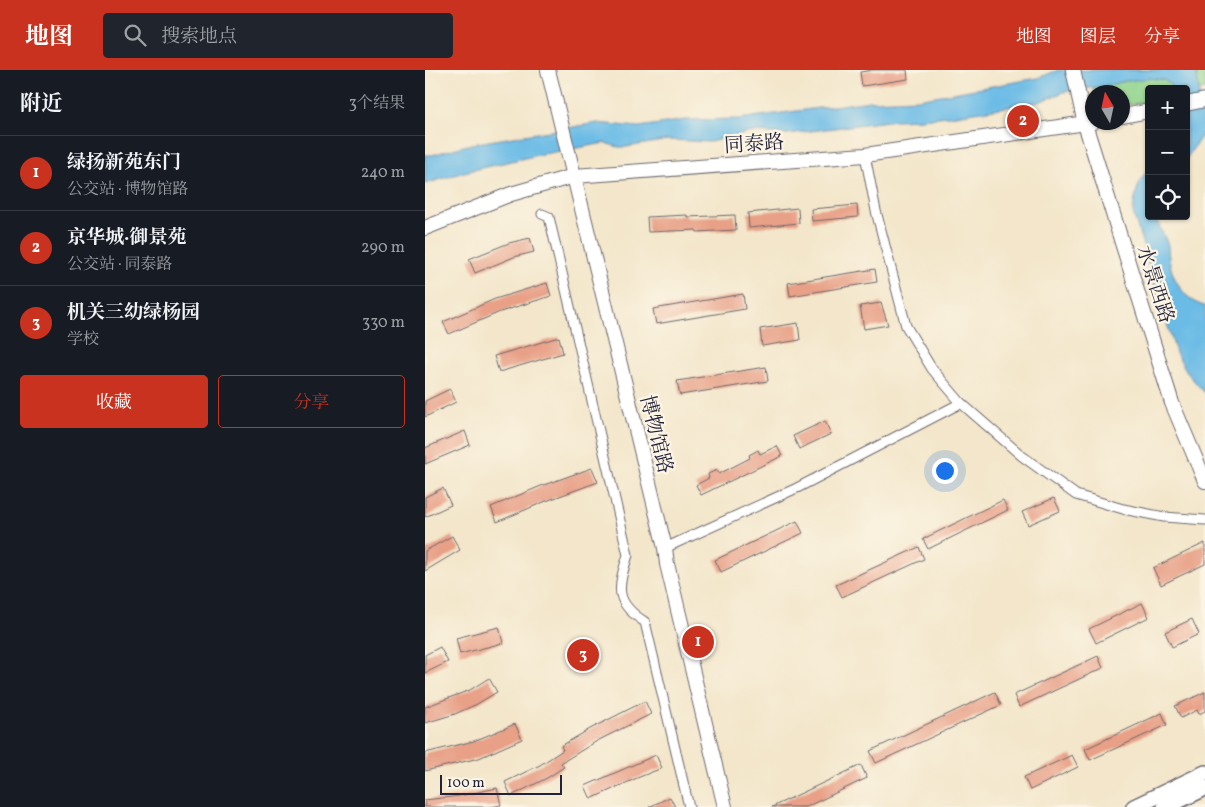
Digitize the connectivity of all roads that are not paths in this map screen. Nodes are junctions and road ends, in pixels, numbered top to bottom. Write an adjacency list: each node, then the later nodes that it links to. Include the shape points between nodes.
1 (548, 70): 11 (street, 博物馆路)
2 (1073, 70): 6 (street, 水景西路)
3 (1205, 100): 4 (street)
4 (1190, 103)
5 (1145, 112): 7 (street)
6 (1085, 113)
7 (1130, 115)
8 (1085, 124): 10 (street, 同泰路)
9 (1091, 130): 15 (street, 水景西路, via 1172,402)
10 (865, 155): 11 (street, 同泰路); 14 (street, via 906,326 932,369)
11 (574, 176): 13 (street, 同泰路, via 511,194); 17 (street, 博物馆路)
12 (542, 214): 21 (street, via 549,217 628,555 620,580 620,594 624,605 645,622)
13 (425, 228)
14 (961, 403): 16 (street, via 1022,456 1076,494 1123,509); 17 (street, via 797,488)
15 (1205, 481)
16 (1205, 520)
17 (665, 548): 22 (street, 博物馆路)
18 (1205, 773): 23 (main road)
19 (1205, 788): 20 (main road)
20 (1169, 806)
21 (689, 807)
22 (725, 807)
23 (1134, 807)

